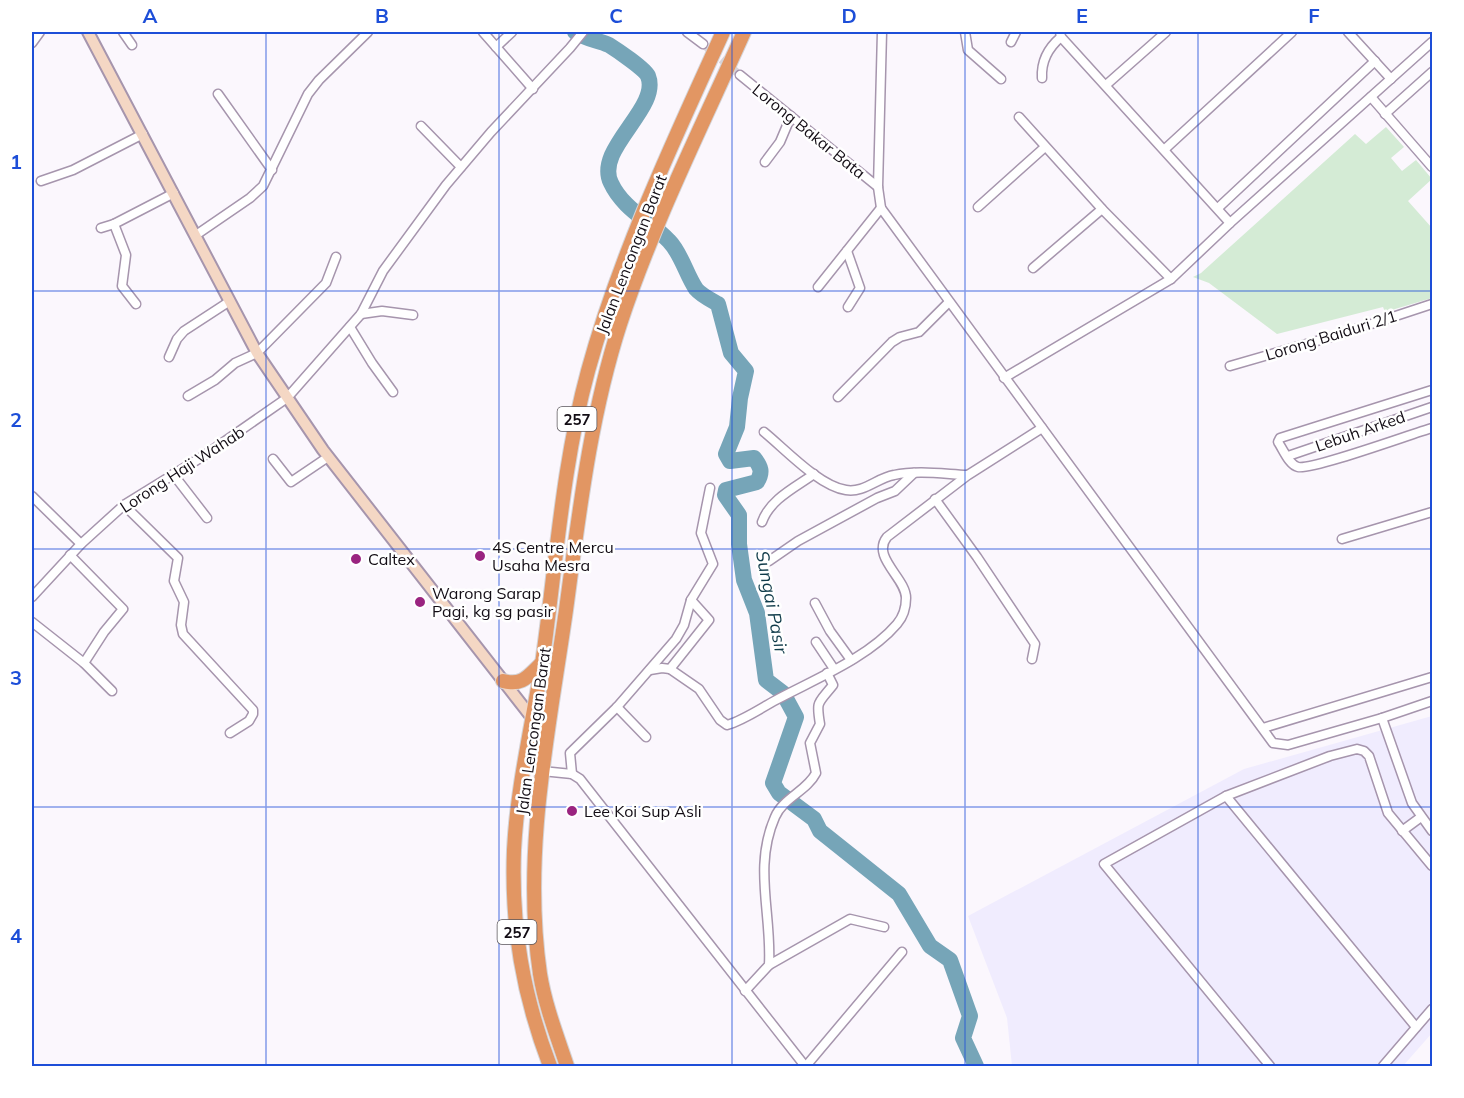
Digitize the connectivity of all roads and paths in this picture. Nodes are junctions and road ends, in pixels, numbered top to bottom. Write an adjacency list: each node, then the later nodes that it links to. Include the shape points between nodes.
1 (40, 32): 18 (street)
2 (88, 32): 38 (main road)
3 (123, 32): 22 (street)
4 (368, 32): 44 (street, via 308,94)
5 (483, 32): 23 (street)
6 (512, 32): 23 (street)
7 (582, 32): 31 (street, Lorong Haji Wahab)
8 (687, 32): 21 (street)
9 (723, 32): 108 (highway, Jalan Lencongan Barat / 257, via 605,311 578,415)
10 (744, 32): 121 (highway, Jalan Lencongan Barat / 257, via 662,215 620,324 602,386 585,472)
11 (882, 32): 46 (street)
12 (965, 32): 29 (street, via 968,50)
13 (1016, 32): 19 (street)
14 (1166, 32): 30 (street)
15 (1293, 32): 40 (street)
16 (1348, 32): 24 (street)
17 (1060, 34): 27 (street, via 1046,55); 30 (street)
18 (32, 42)
19 (1011, 42)
20 (1432, 42): 28 (street)
21 (703, 44)
22 (132, 45)
23 (496, 47): 31 (street)
24 (1375, 61): 28 (street); 50 (street)
25 (1432, 72): 34 (street)
26 (740, 75): 35 (street, Lorong Bakar Bata)
27 (1042, 78)
28 (1391, 79): 33 (street)
29 (1000, 80)
30 (1106, 85): 40 (street)
31 (532, 89): 42 (street, Lorong Haji Wahab)
32 (218, 94): 44 (street)
33 (1371, 98): 34 (street); 52 (street)
34 (1385, 114): 43 (street)
35 (791, 116): 41 (street, via 780,142); 46 (street, Lorong Bakar Bata)
36 (1019, 117): 39 (street)
37 (421, 126): 42 (street)
38 (142, 134): 45 (street, via 74,170); 47 (main road)
39 (1045, 147): 48 (street); 51 (street)
40 (1164, 149): 50 (street)
41 (765, 162)
42 (461, 167): 66 (street, Lorong Haji Wahab, via 383,271)
43 (1432, 167)
44 (272, 170): 55 (street, via 250,198)
45 (41, 181)
46 (878, 187): 49 (street)
47 (174, 193): 53 (street); 55 (main road)
48 (978, 207)
49 (881, 208): 56 (street); 62 (street)
50 (1218, 208): 52 (street)
51 (1102, 209): 58 (street); 59 (street)
52 (1230, 223): 59 (street)
53 (114, 224): 54 (street); 63 (street, via 126,255 122,286)
54 (100, 228)
55 (196, 235): 61 (main road)
56 (847, 251): 60 (street); 65 (street, via 860,288)
57 (336, 257): 69 (street, via 326,283)
58 (1033, 268)
59 (1171, 279): 72 (street)
60 (818, 287)
61 (230, 301): 69 (main road); 70 (street, via 184,331)
62 (949, 302): 72 (street); 76 (street, via 919,332 892,342)
63 (136, 304)
64 (1432, 304): 71 (street, Lorong Baiduri 2/1)
65 (848, 307)
66 (361, 314): 67 (street, via 382,311); 68 (street, Lorong Haji Wahab)
67 (413, 315)
68 (350, 327): 74 (street); 77 (street, Lorong Haji Wahab)
69 (258, 353): 75 (street, via 235,363); 77 (main road)
70 (169, 357)
71 (1230, 366)
72 (1004, 378): 79 (street)
73 (1432, 390): 82 (street, via 1280,438 1278,442)
74 (393, 392)
75 (188, 396)
76 (838, 397)
77 (287, 398): 83 (main road); 86 (street, Lorong Haji Wahab)
78 (1432, 407): 82 (street, Lebuh Arked)
79 (1042, 428): 88 (street); 119 (street)
80 (1432, 428): 82 (street, via 1306,466 1296,467)
81 (764, 432): 87 (street)
82 (1288, 456)
83 (328, 457): 84 (street, via 291,482); 113 (main road)
84 (273, 459)
85 (914, 473): 87 (street, via 892,475 855,490 837,487); 88 (street); 99 (street, via 895,491 798,541)
86 (173, 474): 92 (street, Lorong Haji Wahab); 94 (street)
87 (814, 474): 95 (street, via 776,501)
88 (968, 475): 91 (street)
89 (710, 488): 101 (street, via 701,533 713,564)
90 (32, 496): 97 (street)
91 (935, 499): 105 (street, via 1035,644); 106 (street, via 884,541 884,555 906,590 906,606 888,633)
92 (124, 505): 97 (street, Lorong Haji Wahab); 120 (street, via 178,558 174,581 184,602 183,634 253,710 249,721)
93 (1432, 512): 96 (street)
94 (207, 518)
95 (762, 522)
96 (1342, 539)
97 (81, 544): 98 (street, Lorong Haji Wahab)
98 (70, 555): 100 (street, Lorong Haji Wahab); 107 (street, via 123,609)
99 (770, 561)
100 (32, 597)
101 (691, 600): 109 (street, via 710,620); 110 (street, via 681,632)
102 (815, 603): 106 (street)
103 (32, 622): 107 (street)
104 (816, 642): 111 (street)
105 (1032, 659)
106 (851, 660): 111 (street)
107 (84, 663): 114 (street)
108 (542, 663): 113 (highway, via 520,682); 118 (highway, Jalan Lencongan Barat / 257)
109 (670, 669): 110 (street); 111 (street, via 699,689 727,725)
110 (650, 670): 116 (street)
111 (830, 671): 132 (street, via 833,686 818,705 820,724 810,743 816,773 774,819 764,860)
112 (1432, 677): 119 (street)
113 (503, 681): 118 (main road)
114 (112, 691)
115 (1432, 701): 117 (street)
116 (617, 707): 122 (street); 124 (street, via 570,753)
117 (1382, 718): 119 (street, via 1288,745 1273,743); 126 (street, via 1412,803)
118 (533, 719): 121 (main road); 136 (highway, Jalan Lencongan Barat / 257, via 514,848 514,897 521,969)
119 (1263, 728)
120 (230, 733)
121 (547, 737): 123 (highway, Jalan Lencongan Barat / 257)
122 (646, 737)
123 (542, 771): 124 (street); 137 (highway, Jalan Lencongan Barat / 257, via 534,858 534,921 540,976)
124 (572, 774): 133 (street, via 586,786)
125 (1226, 796): 127 (street, via 1357,749 1369,756 1388,813); 135 (street); 139 (street, via 1104,864)
126 (1421, 817): 127 (street); 128 (street)
127 (1402, 831): 129 (street)
128 (1432, 831)
129 (1432, 866)
130 (884, 927): 132 (street, via 850,919)
131 (902, 952): 138 (street)
132 (769, 965): 133 (street)
133 (745, 991): 138 (street)
134 (1432, 1008): 135 (street)
135 (1416, 1027): 140 (street)
136 (549, 1066)
137 (567, 1066)
138 (805, 1066)
139 (1270, 1066)
140 (1383, 1066)

